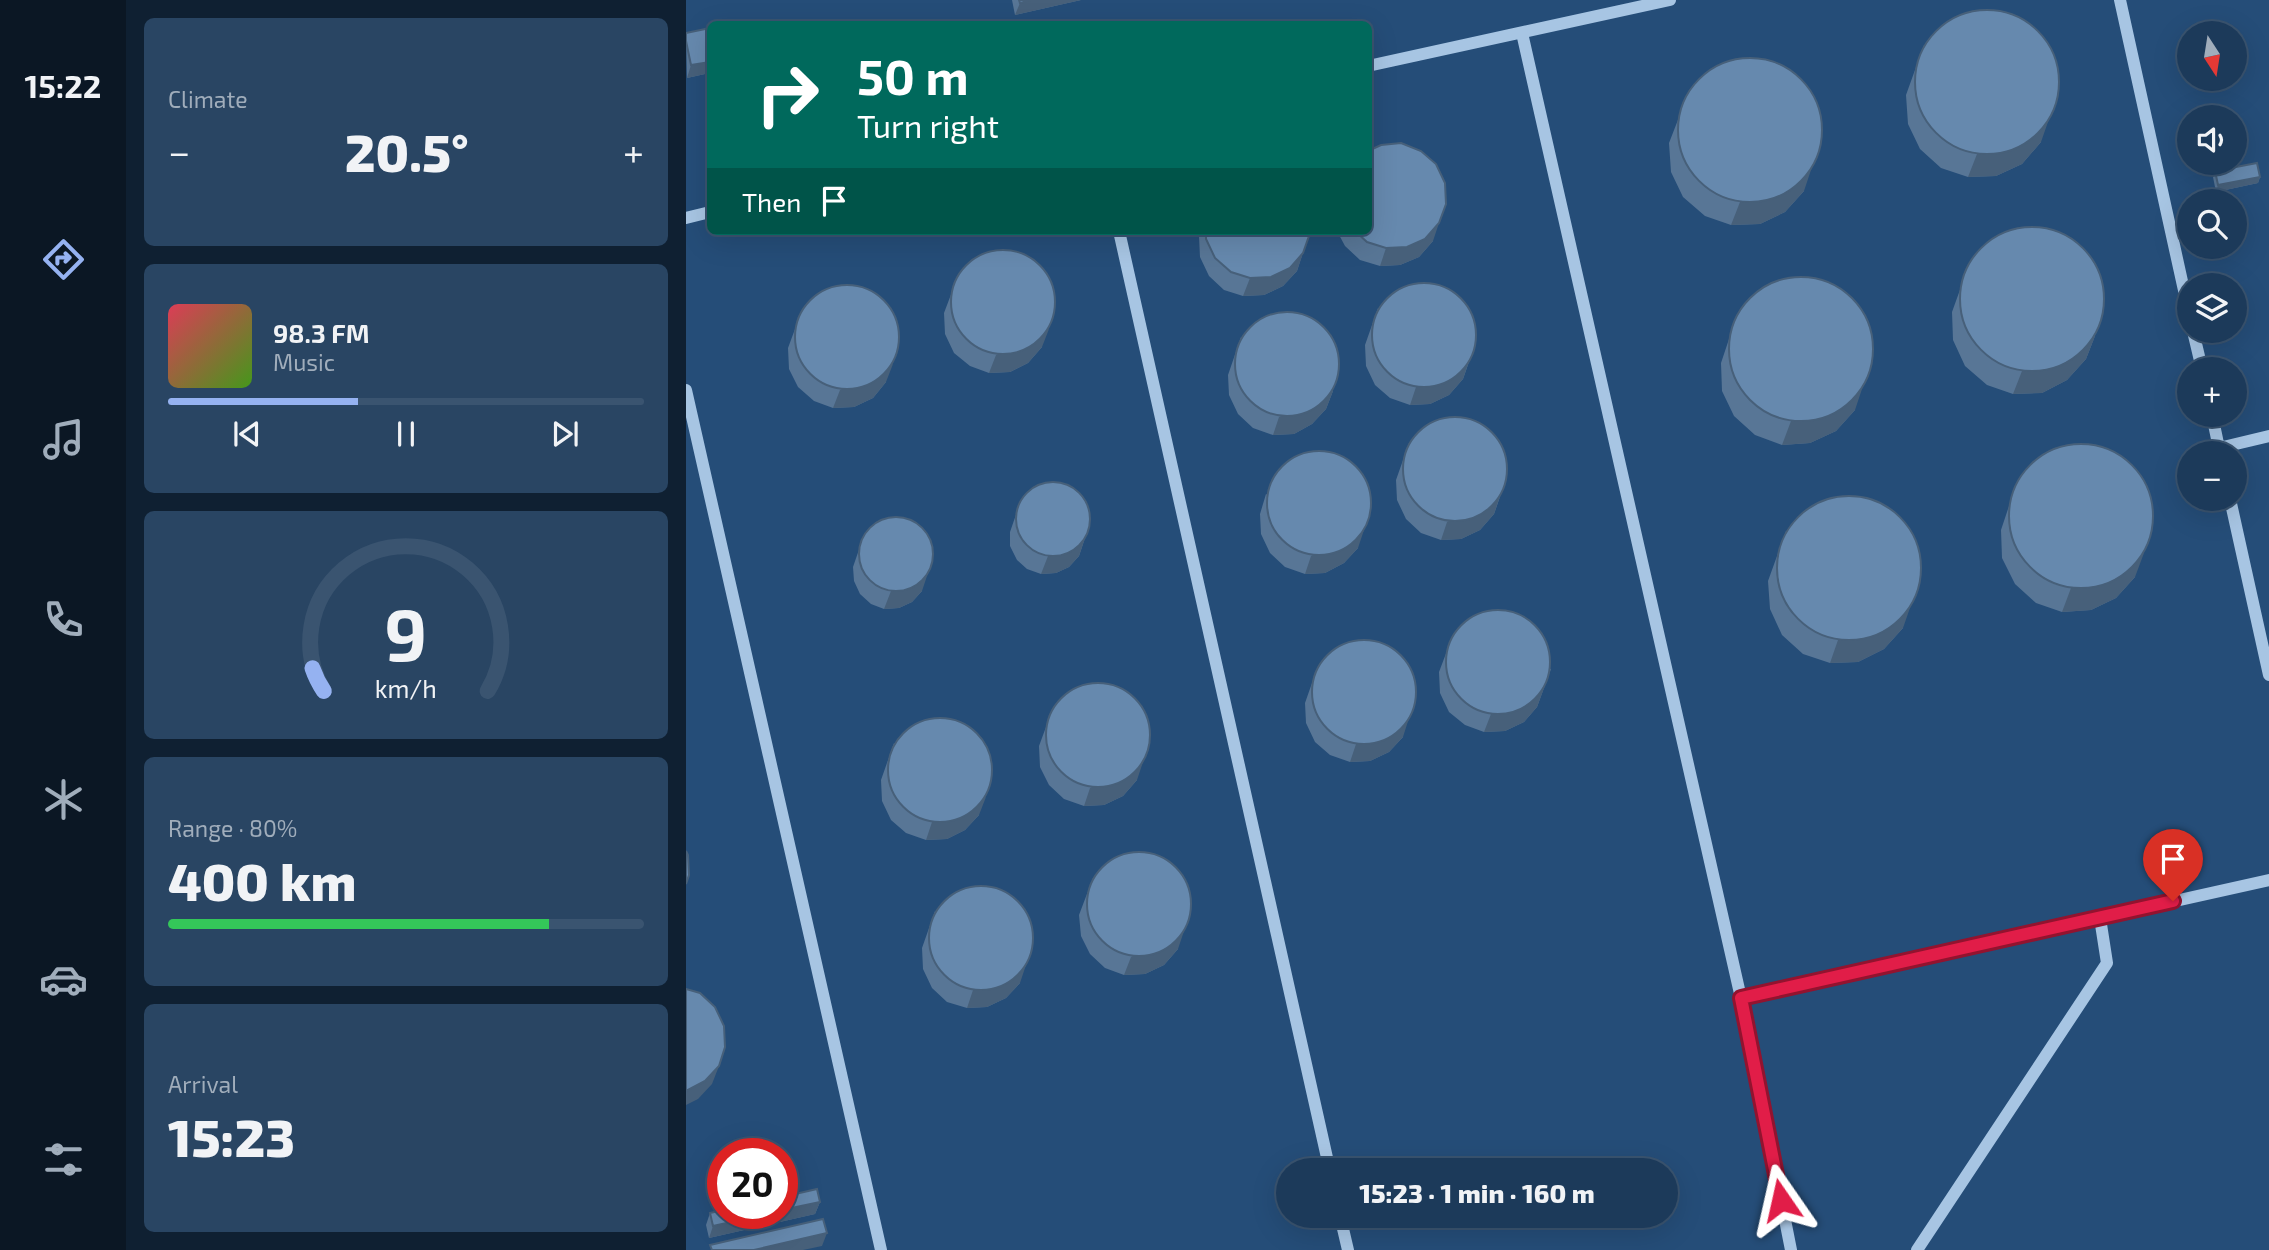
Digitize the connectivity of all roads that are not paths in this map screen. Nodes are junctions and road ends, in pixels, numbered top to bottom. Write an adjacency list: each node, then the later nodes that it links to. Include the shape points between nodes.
1 (1670, 0): 3 (lane)
2 (2120, 0): 8 (lane)
3 (1522, 33): 4 (lane); 18 (lane)
4 (1372, 65)
5 (707, 213): 6 (lane)
6 (686, 218)
7 (1120, 235): 19 (lane)
8 (2180, 273)
9 (686, 390): 21 (lane)
10 (2269, 436): 11 (lane)
11 (2247, 443)
12 (2233, 511): 14 (lane)
13 (2269, 609): 14 (lane)
14 (2255, 612): 15 (lane)
15 (2269, 675)
16 (2269, 880): 17 (lane)
17 (2100, 918): 18 (lane); 24 (lane, via 2107,963)
18 (1741, 998): 23 (lane)
19 (1327, 1158)
20 (1343, 1228): 22 (lane)
21 (881, 1250)
22 (1348, 1250)
23 (1791, 1250)
24 (1917, 1250)

